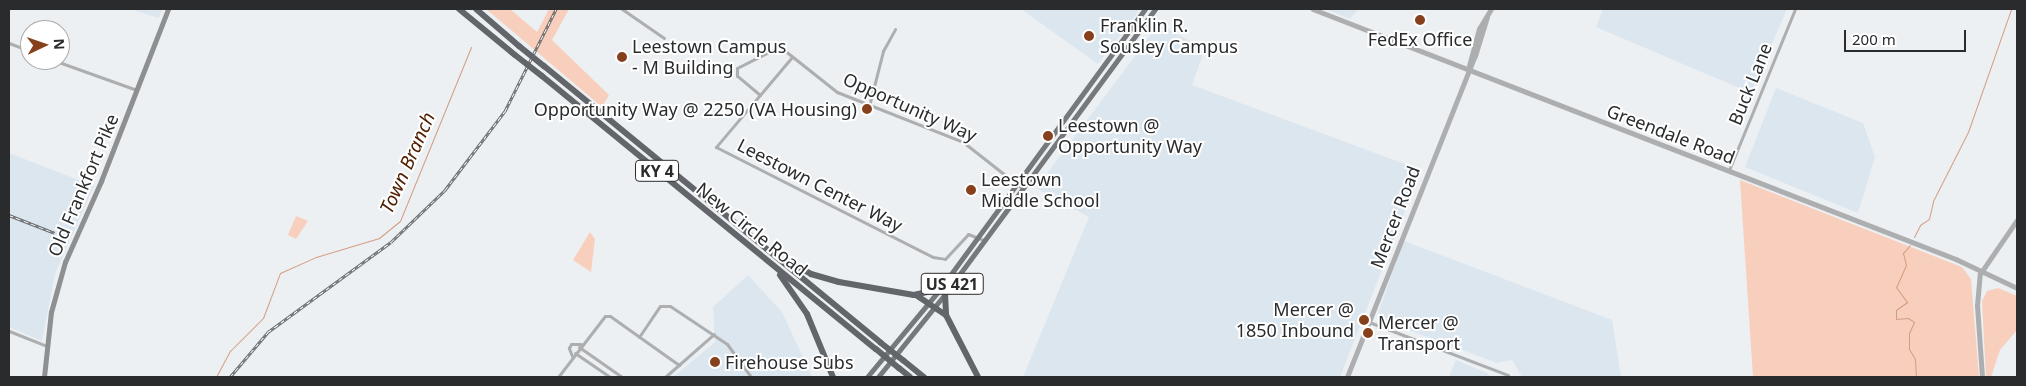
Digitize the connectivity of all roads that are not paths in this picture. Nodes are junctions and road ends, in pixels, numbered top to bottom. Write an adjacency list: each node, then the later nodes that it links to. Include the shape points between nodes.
1 (168, 9): 15 (main road, Old Frankfort Pike)
2 (459, 9): 25 (highway, New Circle Road / KY 4, bridge)
3 (476, 9): 24 (highway, New Circle Road / KY 4, bridge)
4 (622, 9): 11 (street)
5 (1145, 9): 19 (main road, US 421)
6 (1155, 9): 20 (main road, US 421)
7 (1313, 9): 14 (street, Greendale Road)
8 (1491, 9): 14 (street, Mercer Road, via 1469,55)
9 (1796, 9): 18 (street, Buck Lane)
10 (895, 29): 17 (street, via 883,51)
11 (664, 38)
12 (792, 57): 16 (street, Leestown Center Way); 16 (street, Opportunity Way, via 784,50 772,50 740,65 737,76); 17 (street, Opportunity Way, via 838,92)
13 (70, 66): 15 (street)
14 (1468, 68): 18 (street, Greendale Road); 34 (street, Mercer Road)
15 (138, 91): 39 (main road, Old Frankfort Pike, via 65,262 51,312)
16 (760, 95): 22 (street, Leestown Center Way, via 716,147 933,257 945,259 965,235)
17 (869, 106): 19 (street, Opportunity Way, via 964,142)
18 (1729, 170): 26 (street, Greendale Road)
19 (1018, 182): 20 (street, Opportunity Way); 22 (main road, US 421)
20 (1024, 189): 23 (main road, US 421)
21 (2017, 220): 26 (street)
22 (978, 237): 23 (street); 27 (main road, US 421)
23 (985, 241): 29 (main road, US 421)
24 (770, 251): 30 (highway, via 818,277); 53 (highway, New Circle Road / KY 4, bridge)
25 (773, 266): 49 (highway, via 807,314); 52 (highway, New Circle Road / KY 4, bridge)
26 (1982, 270): 28 (street, Greendale Road); 56 (street, via 1977,298)
27 (940, 288): 30 (highway); 31 (main road, US 421)
28 (2017, 288)
29 (945, 294): 32 (main road, US 421); 33 (highway)
30 (914, 295): 31 (highway)
31 (928, 303): 32 (highway); 50 (main road, US 421)
32 (935, 307): 33 (highway); 51 (main road, US 421)
33 (946, 315): 54 (highway)
34 (1368, 322): 42 (street); 55 (street, Mercer Road)
35 (9, 331): 39 (street)
36 (714, 334): 37 (street, via 666,305 660,306); 41 (street); 48 (street, via 727,344)
37 (639, 337): 38 (street, via 610,316 605,316); 41 (street)
38 (580, 345): 40 (street); 40 (street, via 571,344 568,348); 46 (street)
39 (47, 346): 43 (main road, Old Frankfort Pike)
40 (574, 355): 44 (street); 45 (street)
41 (679, 365): 47 (street)
42 (1508, 375)
43 (44, 377)
44 (558, 377)
45 (610, 377)
46 (622, 377)
47 (665, 377)
48 (751, 377)
49 (833, 377)
50 (868, 377)
51 (878, 377)
52 (910, 377)
53 (924, 377)
54 (978, 377)
55 (1347, 377)
56 (1982, 377)

